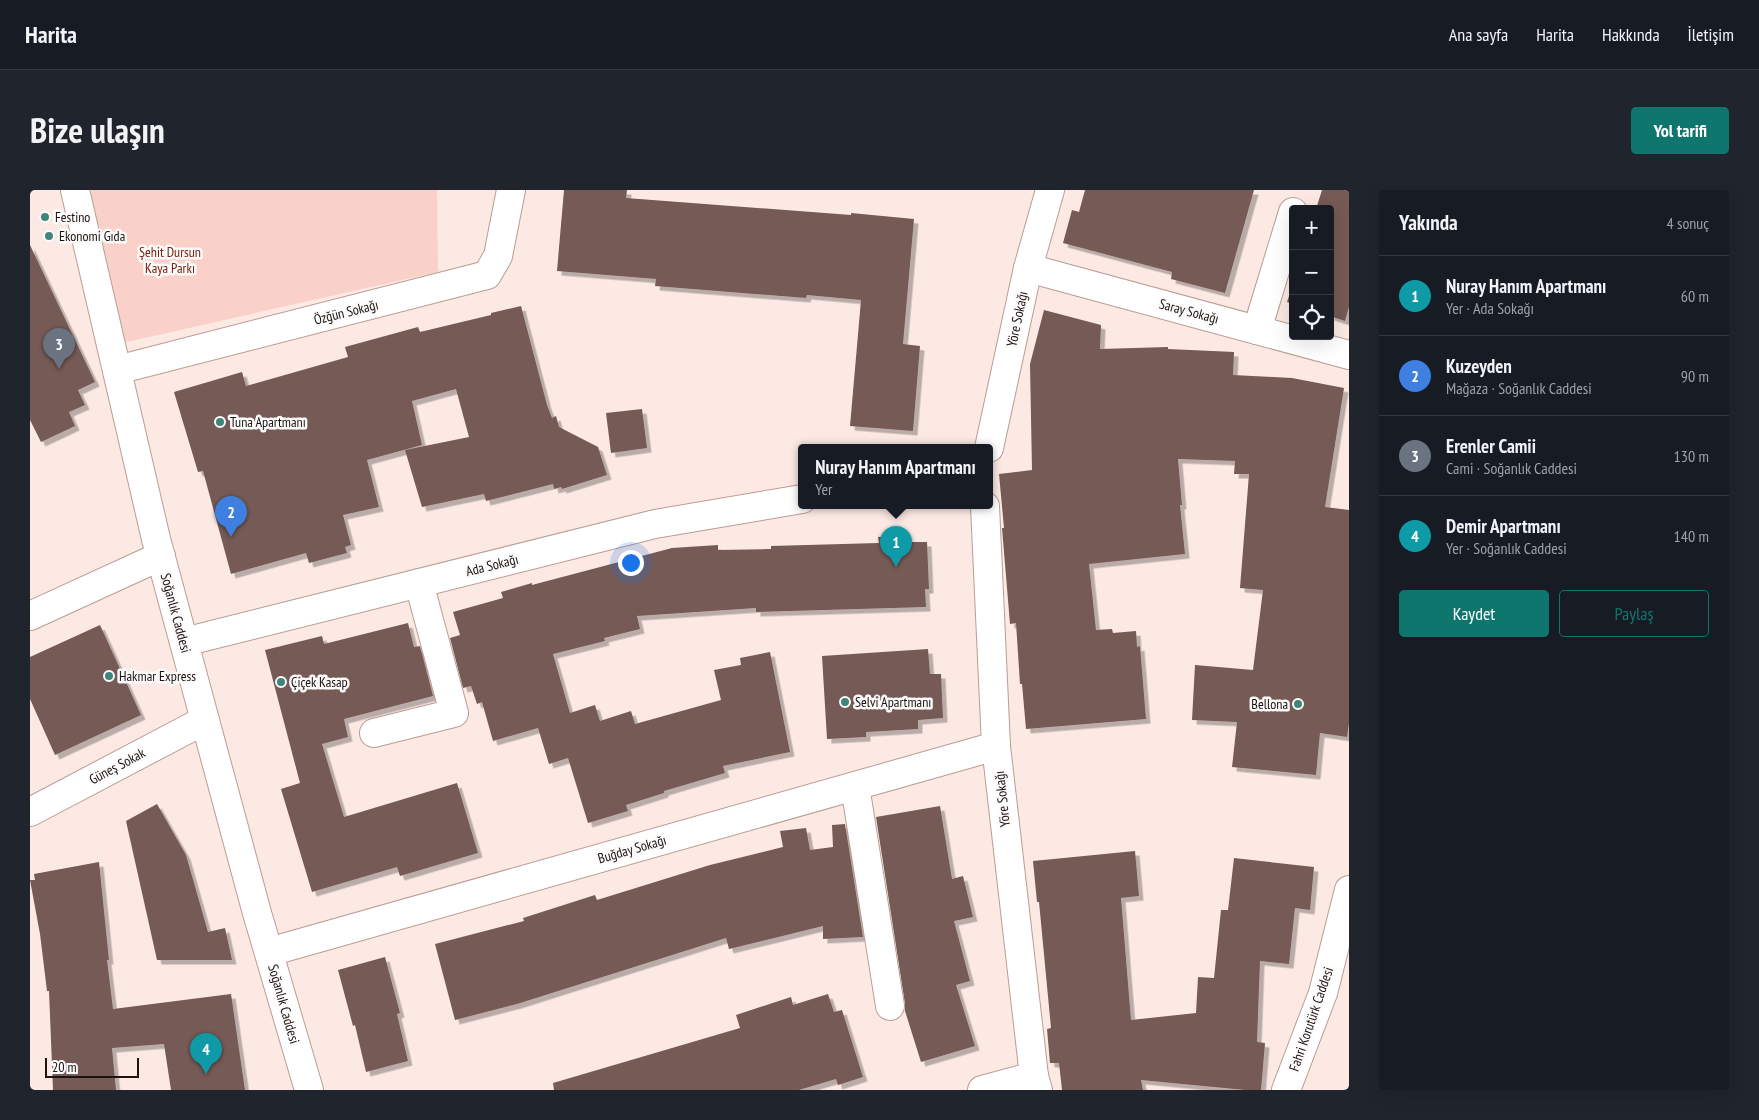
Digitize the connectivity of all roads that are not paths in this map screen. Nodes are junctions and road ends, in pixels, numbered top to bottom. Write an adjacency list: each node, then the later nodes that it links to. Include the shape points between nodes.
1 (75, 190): 10 (street, Soğanlık Caddesi)
2 (511, 190): 10 (street, Özğün Sokağı, via 498,256 487,275)
3 (1050, 190): 7 (street, Yöre Sokağı)
4 (1299, 190): 5 (street)
5 (1294, 205)
6 (1289, 223): 8 (street)
7 (1028, 268): 8 (street, Saray Sokağı); 11 (street, Yöre Sokağı)
8 (1257, 330): 9 (street, Saray Sokağı)
9 (1349, 355)
10 (117, 370): 14 (street, Soğanlık Caddesi)
11 (990, 444)
12 (798, 500): 15 (street, Ada Sokağı, via 655,524)
13 (985, 509): 20 (street, Yöre Sokağı)
14 (161, 556): 16 (street); 17 (street, Soğanlık Caddesi)
15 (419, 583): 17 (street, Ada Sokağı); 19 (street, via 454,713)
16 (30, 616)
17 (184, 642): 18 (street, Soğanlık Caddesi)
18 (205, 720): 22 (street, Güneş Sokak); 24 (street, Soğanlık Caddesi)
19 (374, 733)
20 (996, 746): 21 (street, Buğday Sokağı); 26 (street, Yöre Sokağı)
21 (855, 786): 24 (street, Buğday Sokağı); 25 (street)
22 (30, 812)
23 (1349, 890): 29 (street, Fahri Korutürk Caddesi, via 1323,993)
24 (269, 952): 27 (street, Soğanlık Caddesi)
25 (890, 1006)
26 (1036, 1083): 28 (street)
27 (309, 1090)
28 (982, 1090)
29 (1286, 1090)

